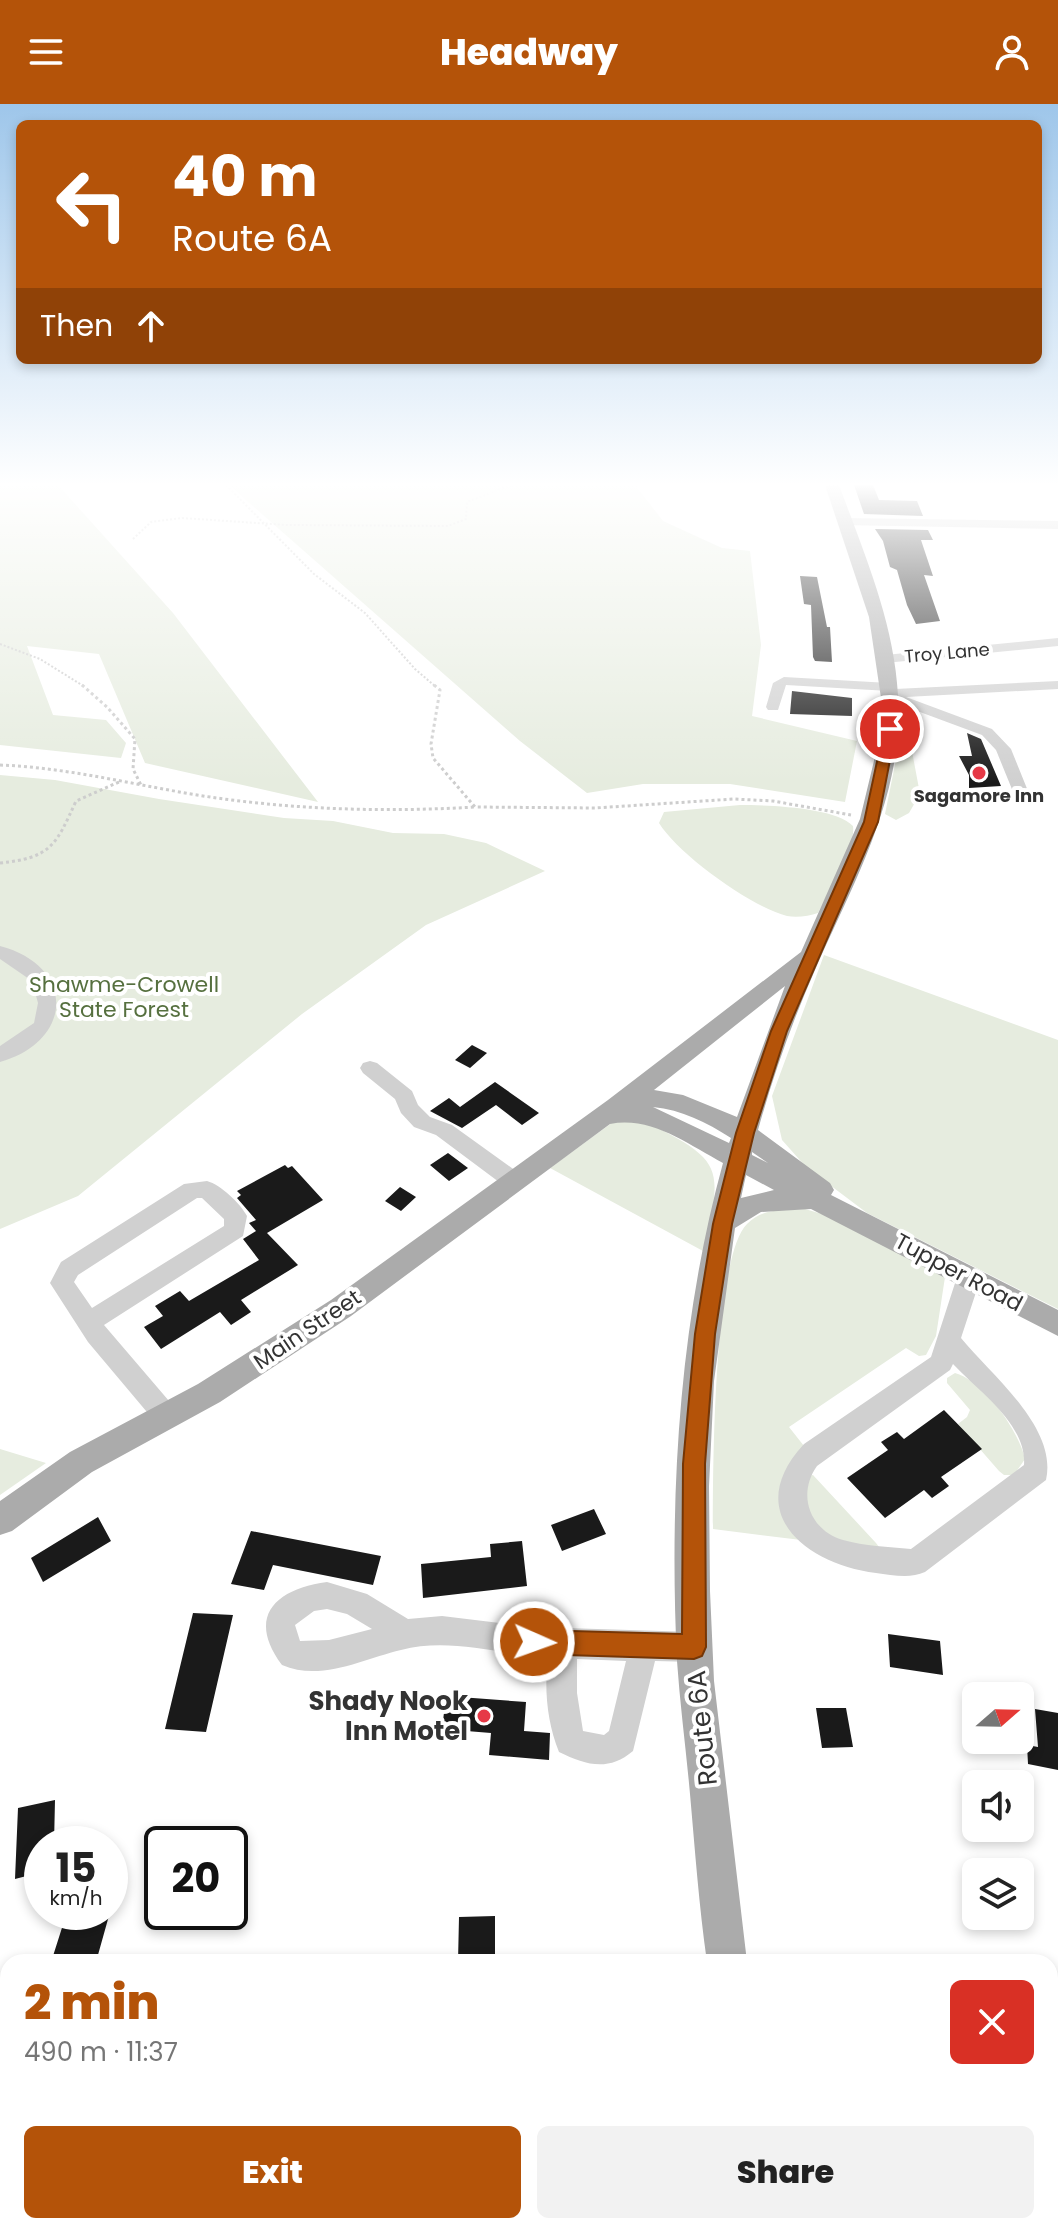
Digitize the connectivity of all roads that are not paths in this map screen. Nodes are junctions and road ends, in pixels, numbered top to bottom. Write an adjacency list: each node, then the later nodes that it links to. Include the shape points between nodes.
1 (863, 584): 3 (main road, Route 6A)
2 (1058, 637): 3 (street, Troy Lane)
3 (885, 659): 5 (main road, Route 6A)
4 (1058, 685): 5 (street)
5 (892, 693): 6 (street, via 784,681); 7 (street, via 987,732 1003,749); 9 (main road, Route 6A, via 872,820)
6 (773, 707)
7 (1024, 801)
8 (0, 952): 10 (street, via 43,980 48,995 48,1016 38,1032)
9 (811, 954): 12 (main road, Main Street); 13 (main road, Route 6A)
10 (0, 1055)
11 (370, 1068): 14 (street, via 405,1096 408,1108 422,1122 444,1130)
12 (609, 1112): 13 (main road, via 646,1114); 14 (main road, Main Street)
13 (741, 1147): 15 (main road, Tupper Road); 16 (main road, Tupper Road); 17 (main road, Route 6A)
14 (515, 1182): 22 (main road, Main Street, via 341,1308)
15 (816, 1201): 16 (main road, Tupper Road); 17 (main road, via 755,1204)
16 (860, 1220): 18 (main road, Tupper Road)
17 (722, 1224): 27 (main road, Route 6A, via 705,1334 694,1464)
18 (969, 1277): 20 (main road, Tupper Road); 21 (street)
19 (89, 1322): 19 (street, via 62,1283 69,1269 192,1190 207,1189 236,1216 235,1230); 22 (street)
20 (1058, 1324)
21 (949, 1341): 21 (street, via 933,1372 806,1459 791,1495 800,1523 817,1543 867,1558 915,1563 1037,1471 1035,1437)
22 (166, 1416): 23 (main road, Main Street, via 81,1462)
23 (0, 1520)
24 (403, 1633): 25 (street, via 441,1630)
25 (565, 1643): 26 (street); 26 (street, via 562,1712 570,1741 594,1752 613,1749 622,1740)
26 (644, 1646): 27 (street)
27 (694, 1647): 28 (main road, Route 6A)
28 (726, 1954)

